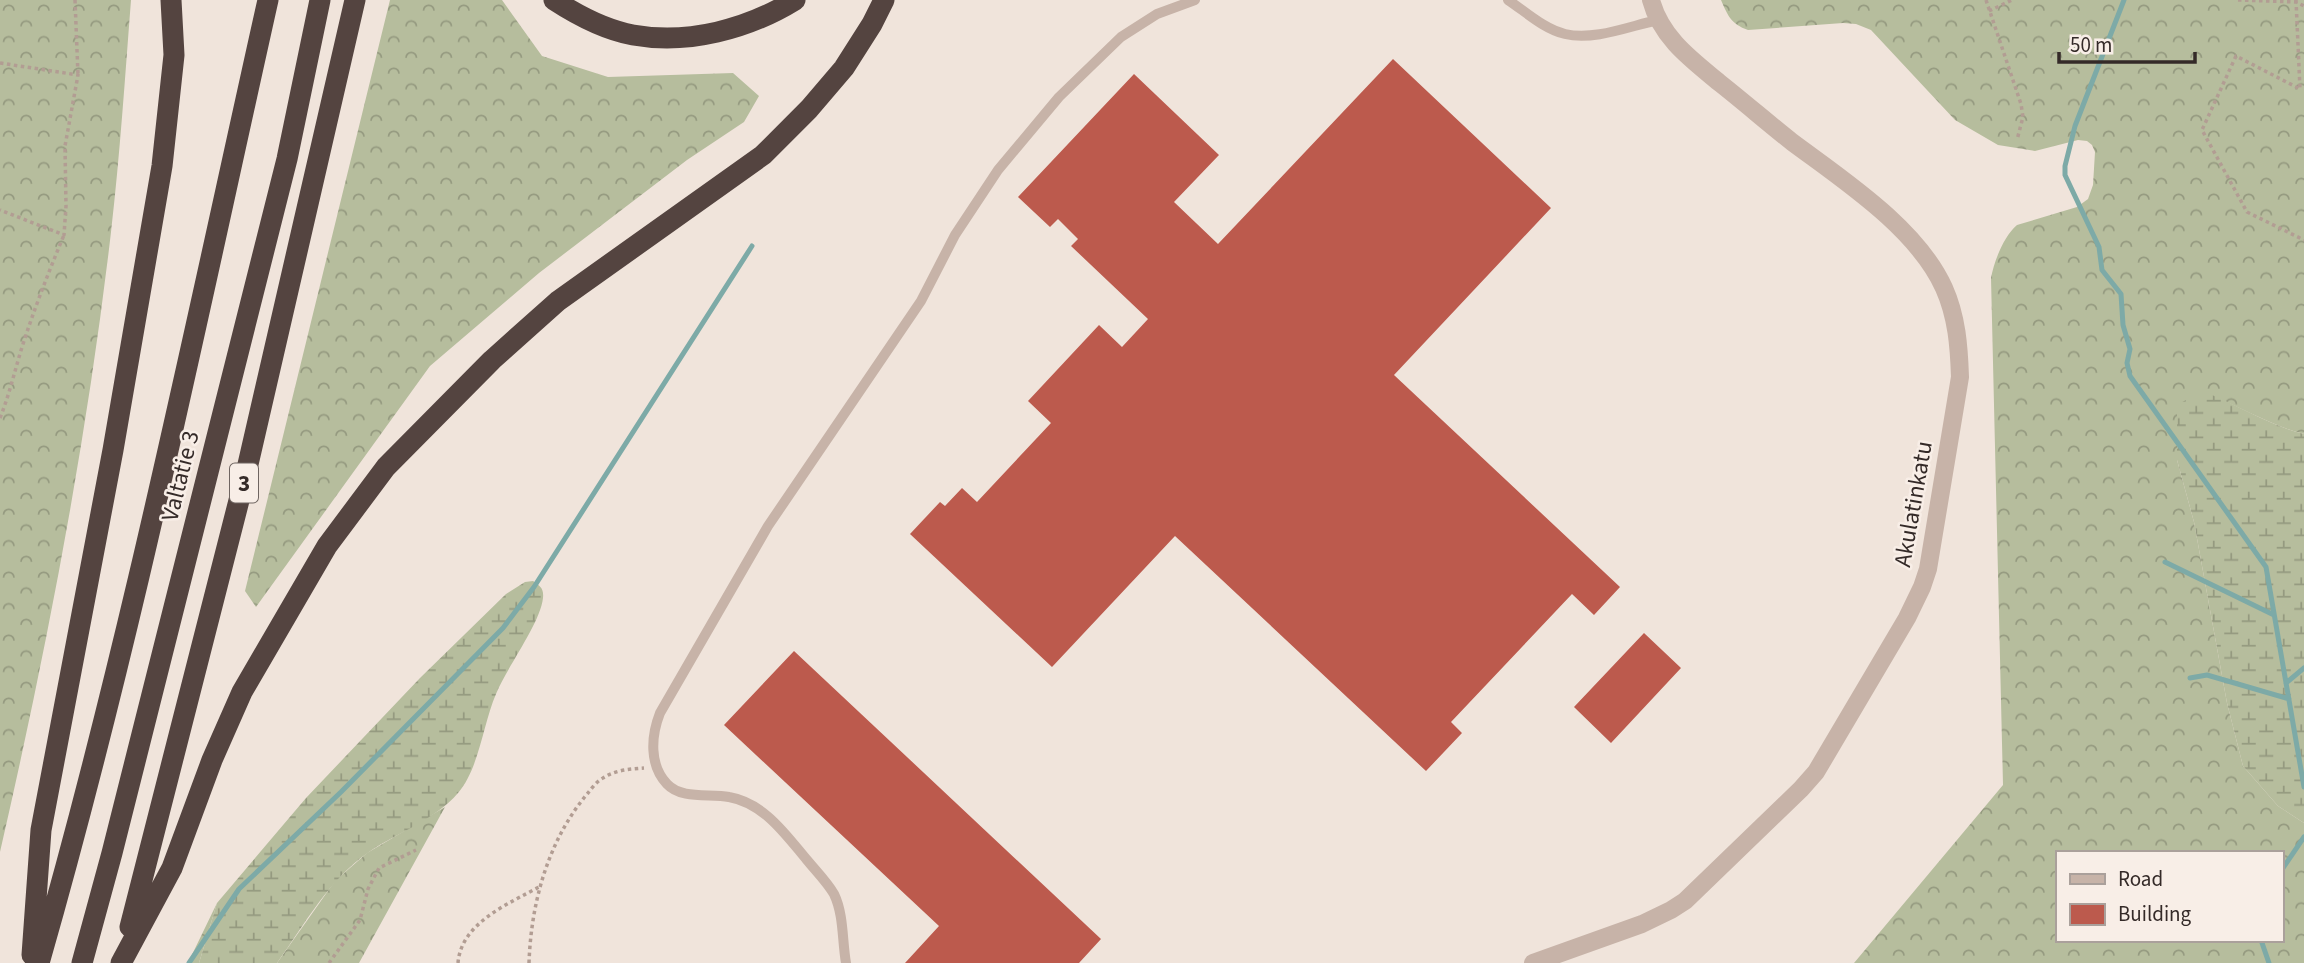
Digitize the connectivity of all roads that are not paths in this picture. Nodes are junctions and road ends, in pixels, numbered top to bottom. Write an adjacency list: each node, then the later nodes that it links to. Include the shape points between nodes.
1 (172, 0): 12 (highway, via 174,55 162,166 41,830)
2 (268, 0): 13 (highway, Valtatie 3, via 147,543)
3 (320, 0): 14 (highway, Valtatie 3, via 287,159)
4 (355, 0): 15 (highway, 3, via 246,473)
5 (554, 0): 6 (highway, via 632,35 662,37 731,29)
6 (795, 0)
7 (884, 0): 15 (highway, via 844,68 764,155 558,301 492,359 386,467 327,545 242,692 172,868)
8 (1195, 0): 16 (lane, via 1157,14 1121,37 1059,97 998,170 955,235 921,301 768,526 660,713 653,739 657,767 667,785 676,791 741,800 776,824 834,894)
9 (1508, 0): 11 (lane, via 1550,28 1572,35)
10 (1651, 0): 11 (street, Akulatinkatu)
11 (1658, 20): 17 (street, Akulatinkatu, via 1685,54 1874,203 1923,255 1935,270 1951,308 1959,348 1958,391 1922,587 1816,772 1685,901 1642,924)
12 (31, 963)
13 (39, 963)
14 (82, 963)
15 (121, 963)
16 (845, 963)
17 (1533, 963)

